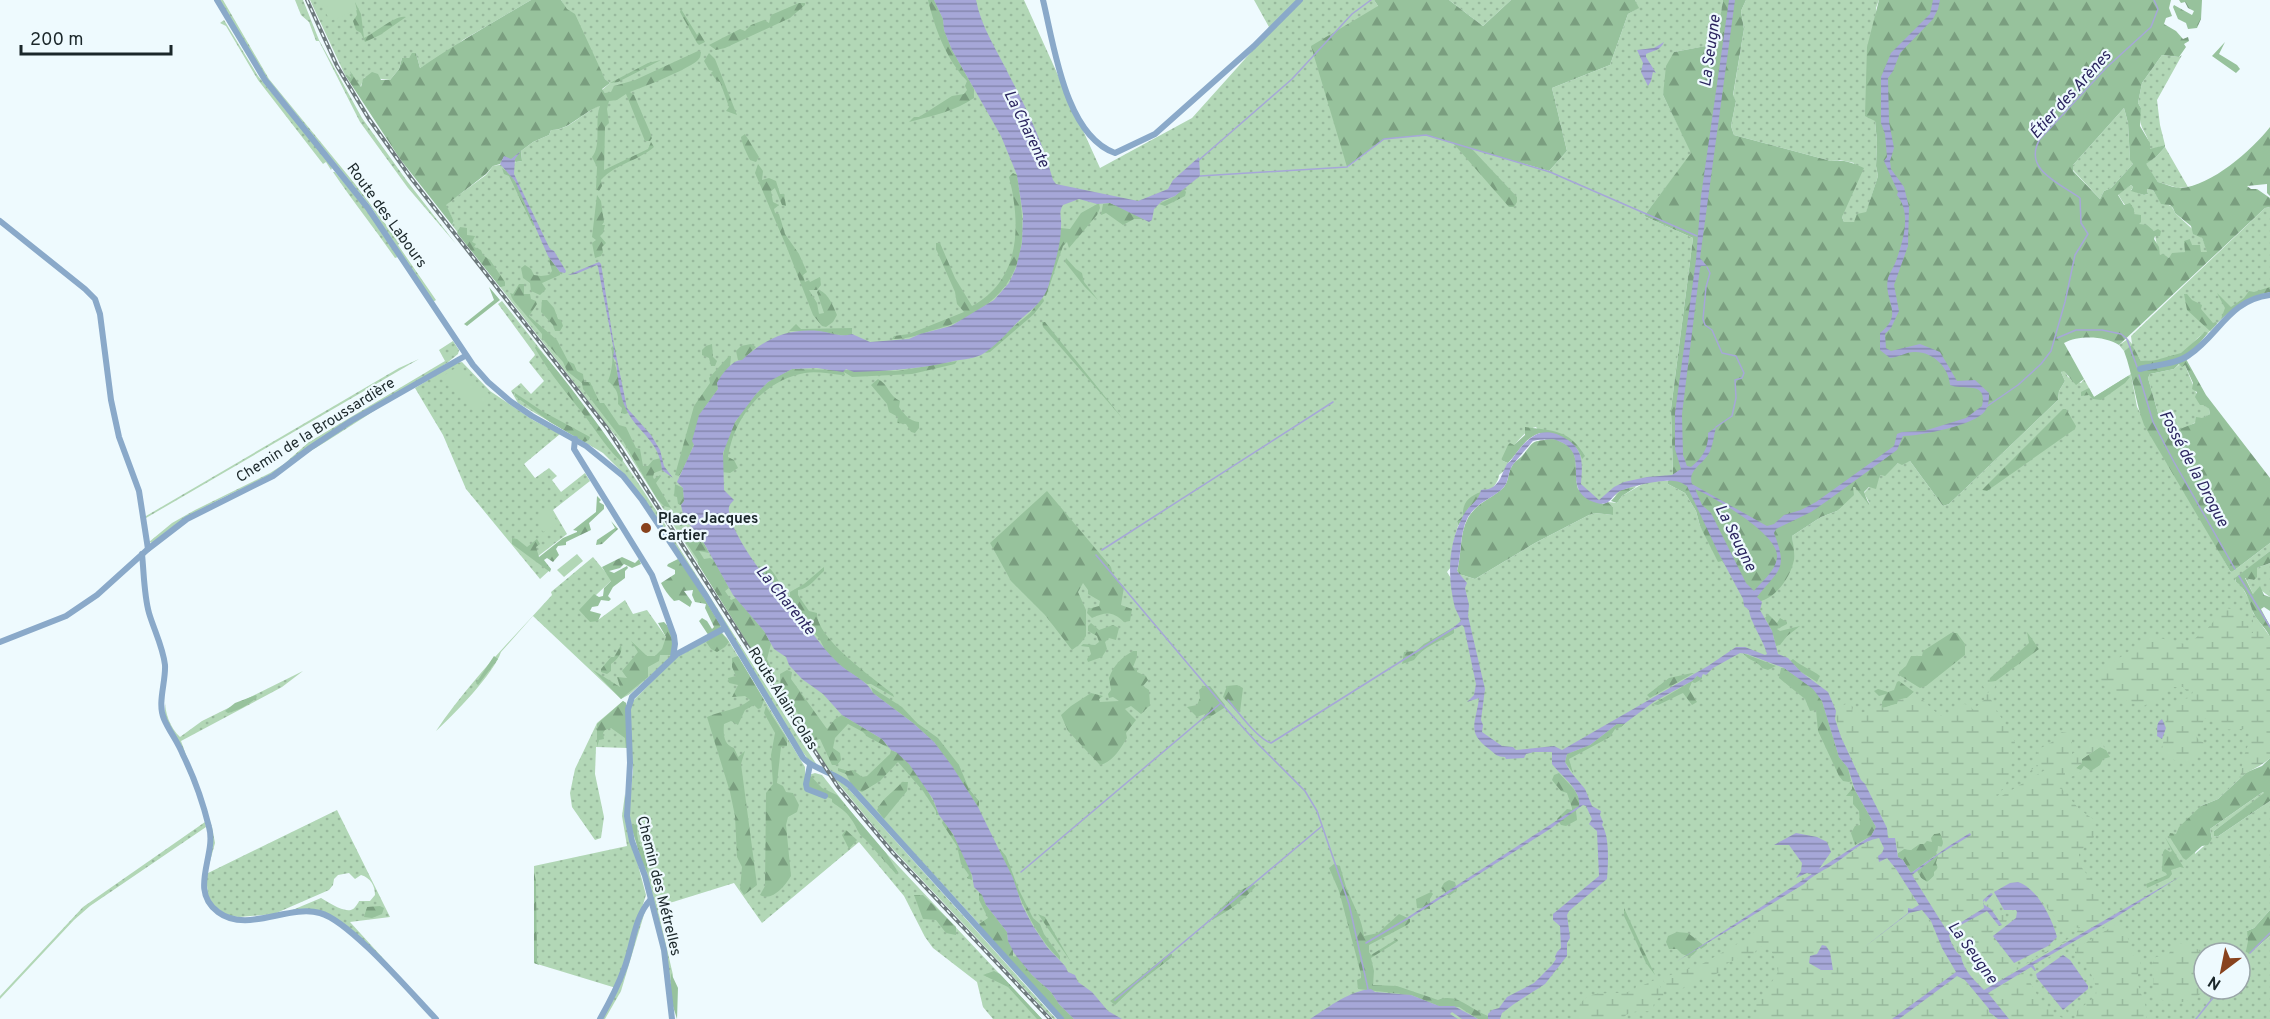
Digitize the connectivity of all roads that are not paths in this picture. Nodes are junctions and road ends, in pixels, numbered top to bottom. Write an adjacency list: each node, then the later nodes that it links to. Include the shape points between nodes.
1 (217, 0): 6 (street, Route des Labours, via 264,81 368,208)
2 (1044, 0): 3 (street, via 1072,106 1087,134 1115,153 1155,134)
3 (1300, 0)
4 (0, 221): 10 (street, via 95,299 111,400 119,437 139,491)
5 (2270, 294): 7 (street, via 2238,307 2188,357)
6 (465, 356): 8 (street, Route des Labours, via 501,394); 10 (street, Chemin de la Broussardière, via 351,421 273,476 188,519)
7 (2140, 369)
8 (554, 428): 9 (street, Route Alain Colas)
9 (575, 439): 12 (street, Route Alain Colas, via 607,460 633,488); 14 (street, via 574,449 652,574 674,636)
10 (148, 549): 11 (street, Chemin de la Broussardière)
11 (142, 555): 13 (street, Chemin de la Broussardière, via 97,595 66,616); 18 (street, via 147,603 165,663 163,718 185,758 211,834 204,880 209,903 220,914 247,920 308,910 335,919)
12 (725, 628): 14 (street, Chemin des Métrelles); 15 (street, Route Alain Colas)
13 (0, 642)
14 (673, 658): 17 (street, Chemin des Métrelles, via 632,697 628,709 627,816)
15 (810, 765): 16 (street, via 807,789); 21 (street, Route Alain Colas, via 849,785)
16 (825, 796)
17 (651, 899): 19 (street, via 644,906 624,968); 20 (street, Chemin des Métrelles, via 664,950)
18 (436, 1019)
19 (600, 1019)
20 (672, 1019)
21 (1061, 1019)

